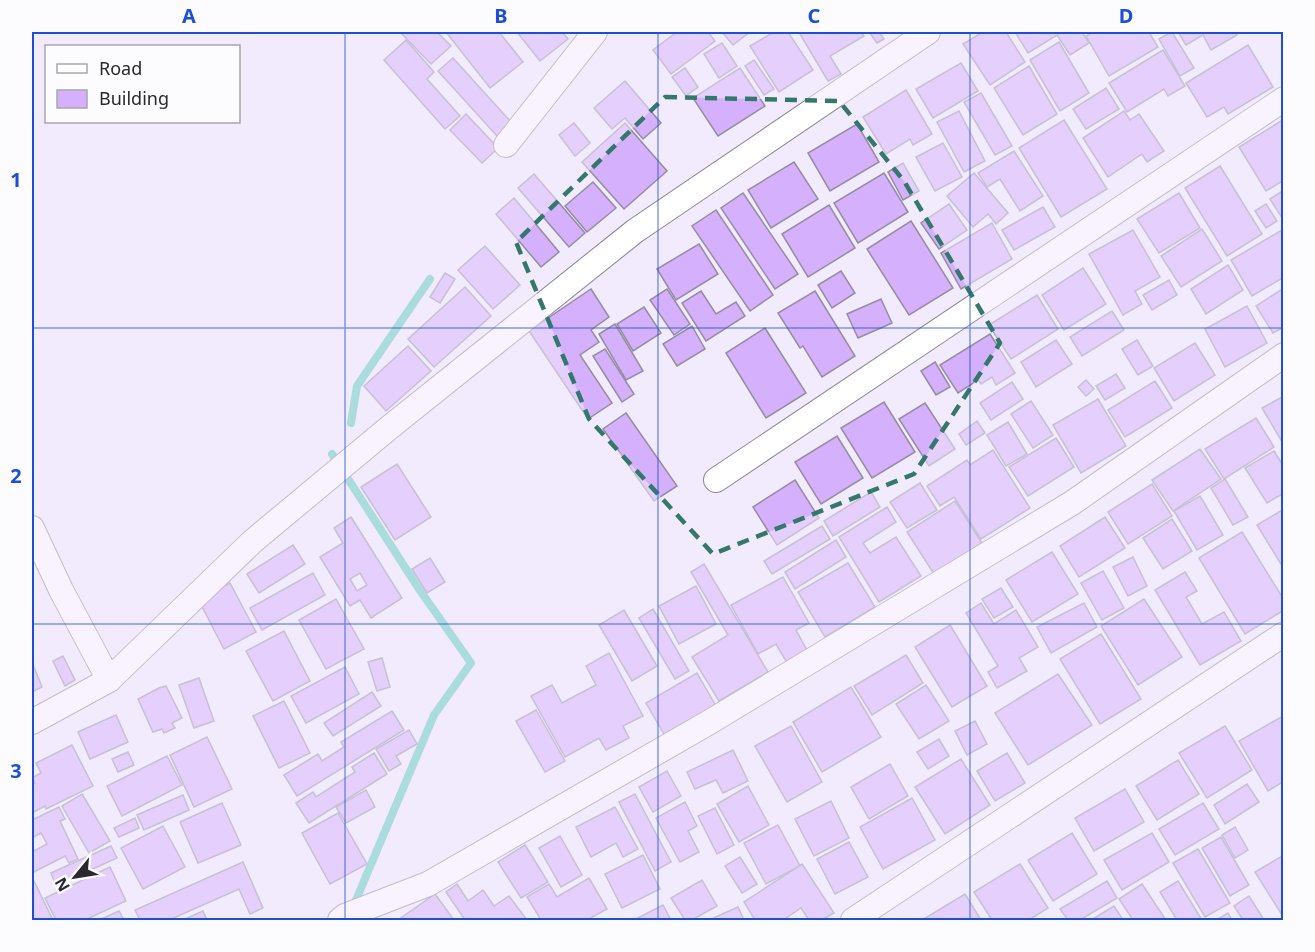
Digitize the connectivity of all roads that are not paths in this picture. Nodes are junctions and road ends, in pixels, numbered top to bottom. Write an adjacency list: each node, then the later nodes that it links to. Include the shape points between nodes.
1 (595, 32): 4 (street)
2 (927, 32): 9 (street, via 635,231 253,542)
3 (1284, 99): 6 (street)
4 (506, 145)
5 (1284, 355): 11 (street, via 1072,503 708,723 428,884)
6 (716, 480)
7 (32, 528): 9 (street)
8 (1284, 634): 12 (street)
9 (109, 680): 10 (street)
10 (32, 722)
11 (342, 918)
12 (864, 918)

